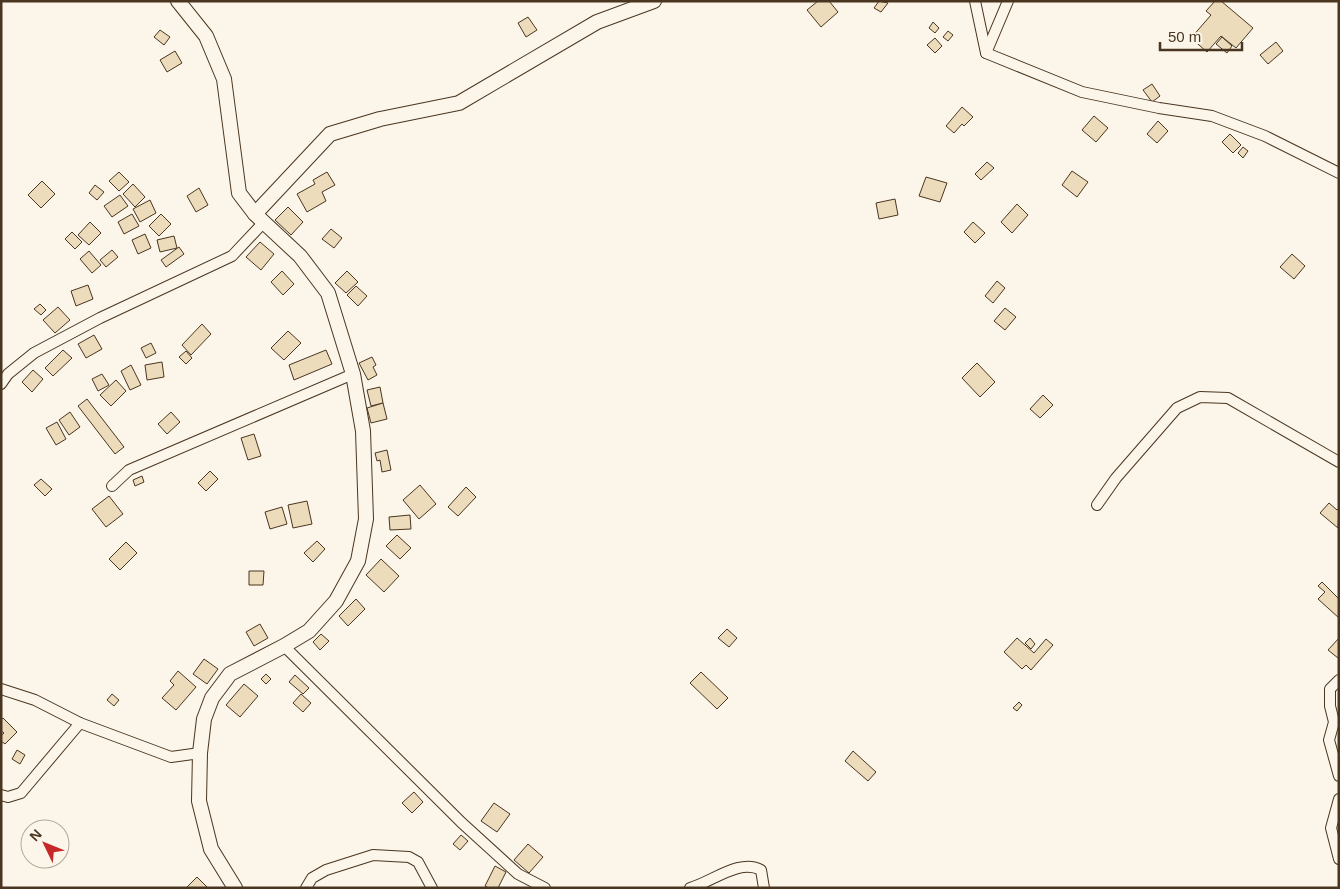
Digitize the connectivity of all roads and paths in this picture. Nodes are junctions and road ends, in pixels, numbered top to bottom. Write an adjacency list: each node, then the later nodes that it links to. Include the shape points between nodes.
1 (178, 1): 7 (main road, via 206,36 224,79 240,193)
2 (654, 1): 7 (main road, via 597,22 459,103 380,119 330,134)
3 (975, 1): 5 (street)
4 (1008, 1): 5 (street)
5 (986, 53): 6 (street, via 1082,92 1212,116 1265,136)
6 (1339, 173)
7 (259, 218): 8 (main road, via 300,256 328,293); 9 (street, via 232,256 34,353)
8 (353, 374): 11 (street, via 129,470); 13 (main road, via 363,430 366,519 358,561 336,601 308,631)
9 (1, 384)
10 (1339, 462): 12 (street, via 1228,398 1200,397 1177,408 1116,478)
11 (112, 486)
12 (1097, 505)
13 (284, 646): 17 (main road, via 230,674 212,698 204,720); 25 (street, via 518,874)
14 (1339, 680): 18 (street, via 1330,689 1334,722 1329,740)
15 (1, 689): 16 (street, via 34,700)
16 (80, 724): 17 (street, via 171,757); 19 (street, via 21,793 8,797)
17 (200, 753): 22 (main road, via 200,801 211,849)
18 (1339, 776)
19 (1, 795)
20 (1339, 799): 21 (street, via 1331,828)
21 (1339, 859)
22 (235, 888)
23 (306, 888): 24 (street, via 312,878 326,870 373,855 409,857 418,862)
24 (432, 888)
25 (545, 888)
26 (690, 888): 27 (street, via 739,867 754,866 761,870)
27 (764, 888)

